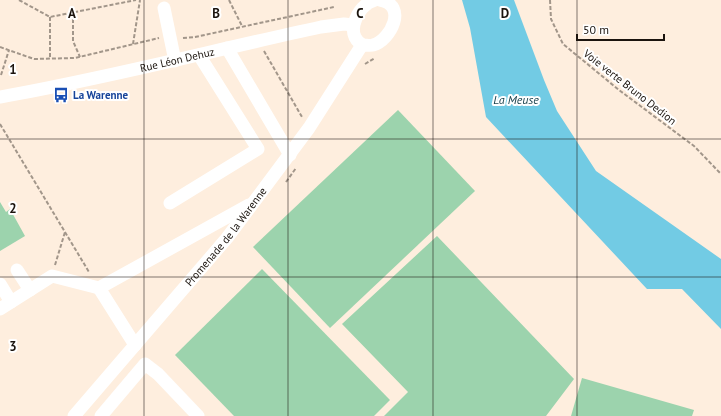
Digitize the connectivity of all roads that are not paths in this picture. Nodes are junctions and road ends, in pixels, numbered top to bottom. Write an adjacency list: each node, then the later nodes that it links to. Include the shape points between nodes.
1 (378, 1): 3 (street, via 366,4); 4 (street, via 394,8 392,28 386,37 374,45)
2 (164, 8): 7 (street)
3 (353, 25): 4 (street, via 357,41); 5 (street, Rue Léon Dehuz, via 321,27)
4 (362, 45): 9 (street, Promenade de la Warenne)
5 (227, 48): 6 (street, Rue Léon Dehuz); 9 (street)
6 (199, 55): 7 (street, Rue Léon Dehuz); 11 (street, via 258,149)
7 (175, 60): 8 (street, Rue Léon Dehuz)
8 (0, 97)
9 (290, 155): 10 (street, Promenade de la Warenne)
10 (254, 202): 14 (street); 18 (street, Promenade de la Warenne, via 227,238)
11 (170, 203)
12 (18, 270): 15 (street)
13 (0, 284): 16 (street)
14 (99, 288): 15 (street, via 52,276); 18 (street)
15 (30, 290): 16 (street)
16 (11, 302): 17 (street)
17 (0, 309)
18 (135, 345): 19 (street, Promenade de la Warenne)
19 (74, 416)
20 (101, 416): 21 (street, via 145,364)
21 (198, 416)

